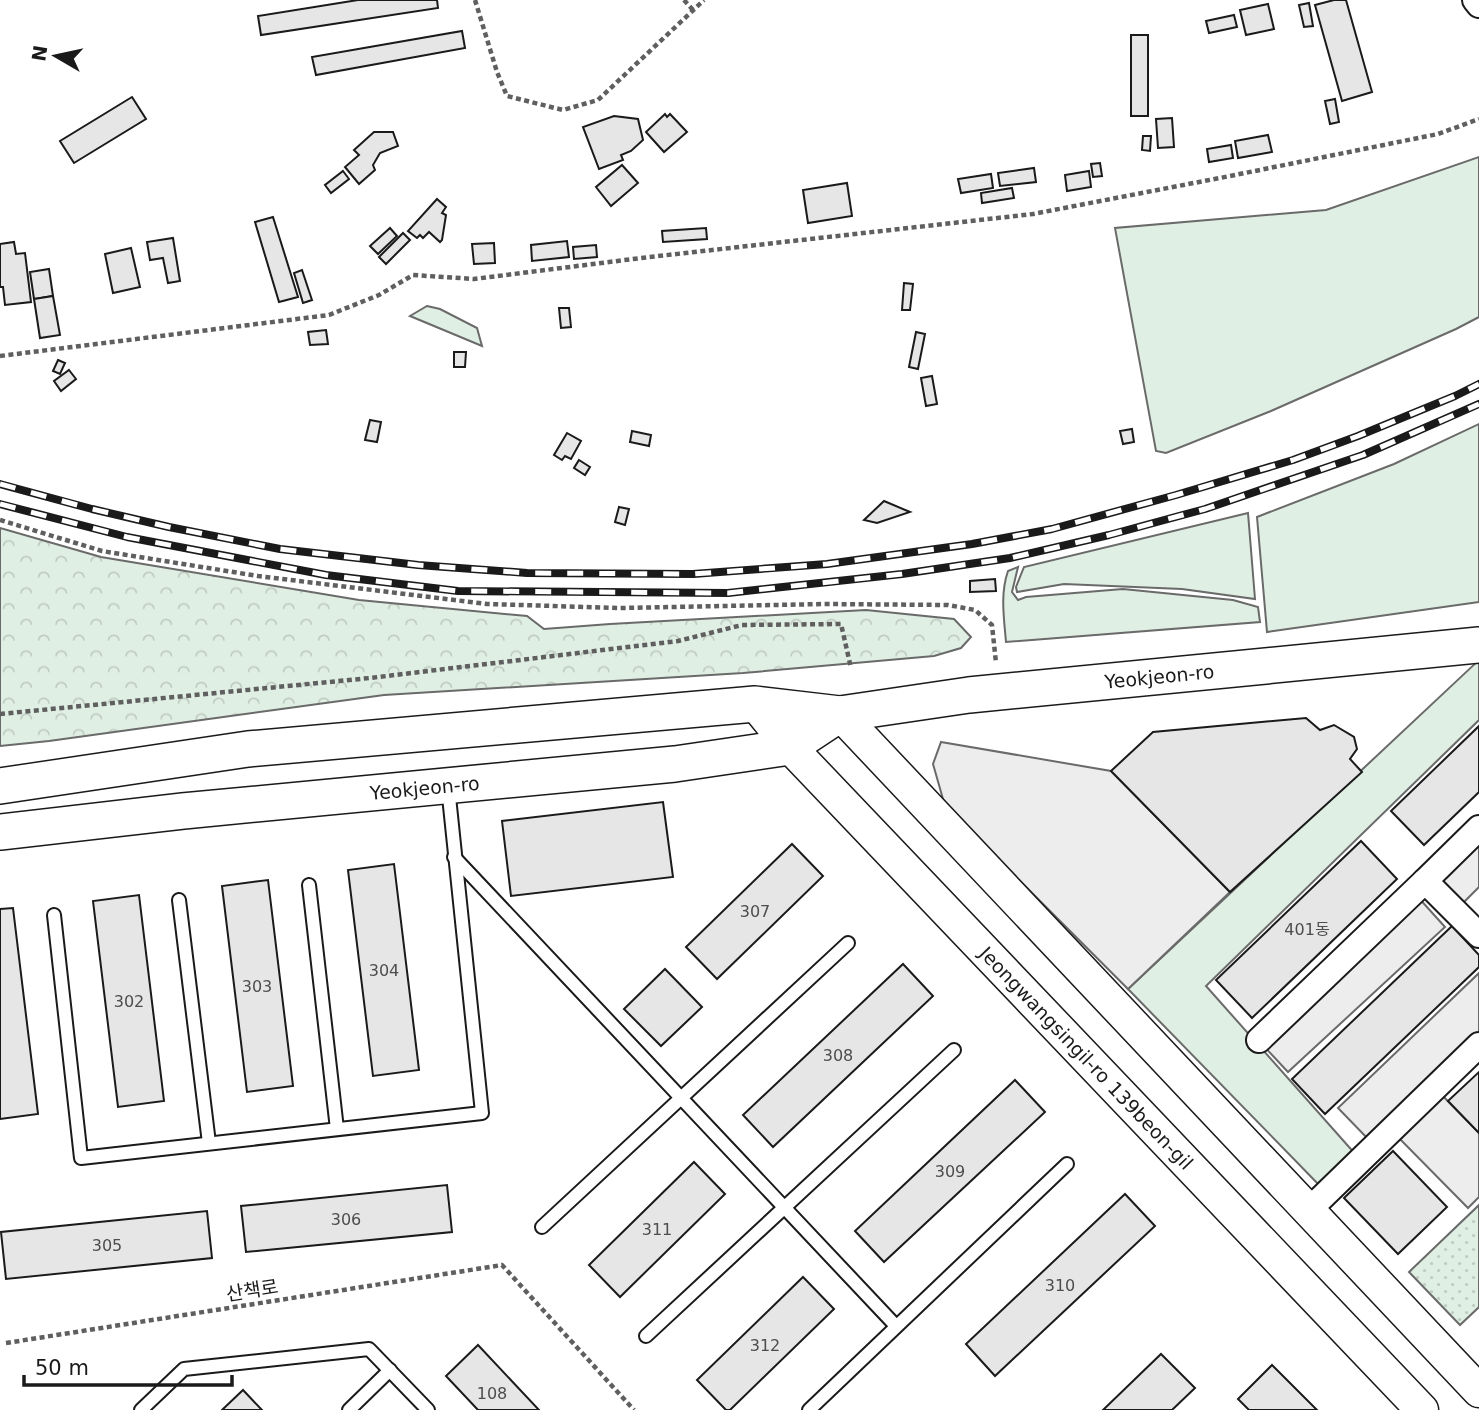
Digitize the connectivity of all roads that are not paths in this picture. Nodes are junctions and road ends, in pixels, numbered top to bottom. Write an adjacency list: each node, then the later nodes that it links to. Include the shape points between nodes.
1 (1475, 0): 2 (street)
2 (1479, 5)
3 (1479, 645): 5 (main road, Yeokjeon-ro, via 969,695)
4 (755, 704): 5 (main road, Yeokjeon-ro); 6 (street, Jeongwangsingil-ro 139beon-gil); 8 (main road, Yeokjeon-ro, via 248,749)
5 (840, 714): 6 (main road, Yeokjeon-ro); 26 (street)
6 (790, 747): 7 (main road, Yeokjeon-ro, via 675,764); 36 (street, Jeongwangsingil-ro 139beon-gil)
7 (447, 785): 10 (main road, Yeokjeon-ro); 11 (lane)
8 (0, 786)
9 (1479, 828): 12 (street)
10 (0, 832)
11 (454, 857): 21 (lane); 22 (lane, via 482,1113)
12 (1425, 881): 16 (street); 18 (street)
13 (309, 885): 22 (lane)
14 (179, 900): 23 (lane)
15 (54, 915): 23 (lane, via 81,1158)
16 (1479, 935)
17 (848, 943): 21 (lane)
18 (1259, 1040)
19 (1479, 1045): 26 (street)
20 (954, 1050): 25 (lane)
21 (681, 1098): 25 (lane); 27 (lane)
22 (337, 1129): 23 (lane)
23 (209, 1143)
24 (1067, 1164): 28 (lane)
25 (785, 1207): 28 (lane); 29 (lane)
26 (1309, 1210): 31 (street)
27 (542, 1227)
28 (896, 1326): 35 (lane)
29 (646, 1336)
30 (390, 1370): 32 (lane, via 369,1349 184,1369); 33 (lane); 34 (lane)
31 (1479, 1391)
32 (141, 1410)
33 (348, 1410)
34 (428, 1410)
35 (808, 1410)
36 (1422, 1410)

